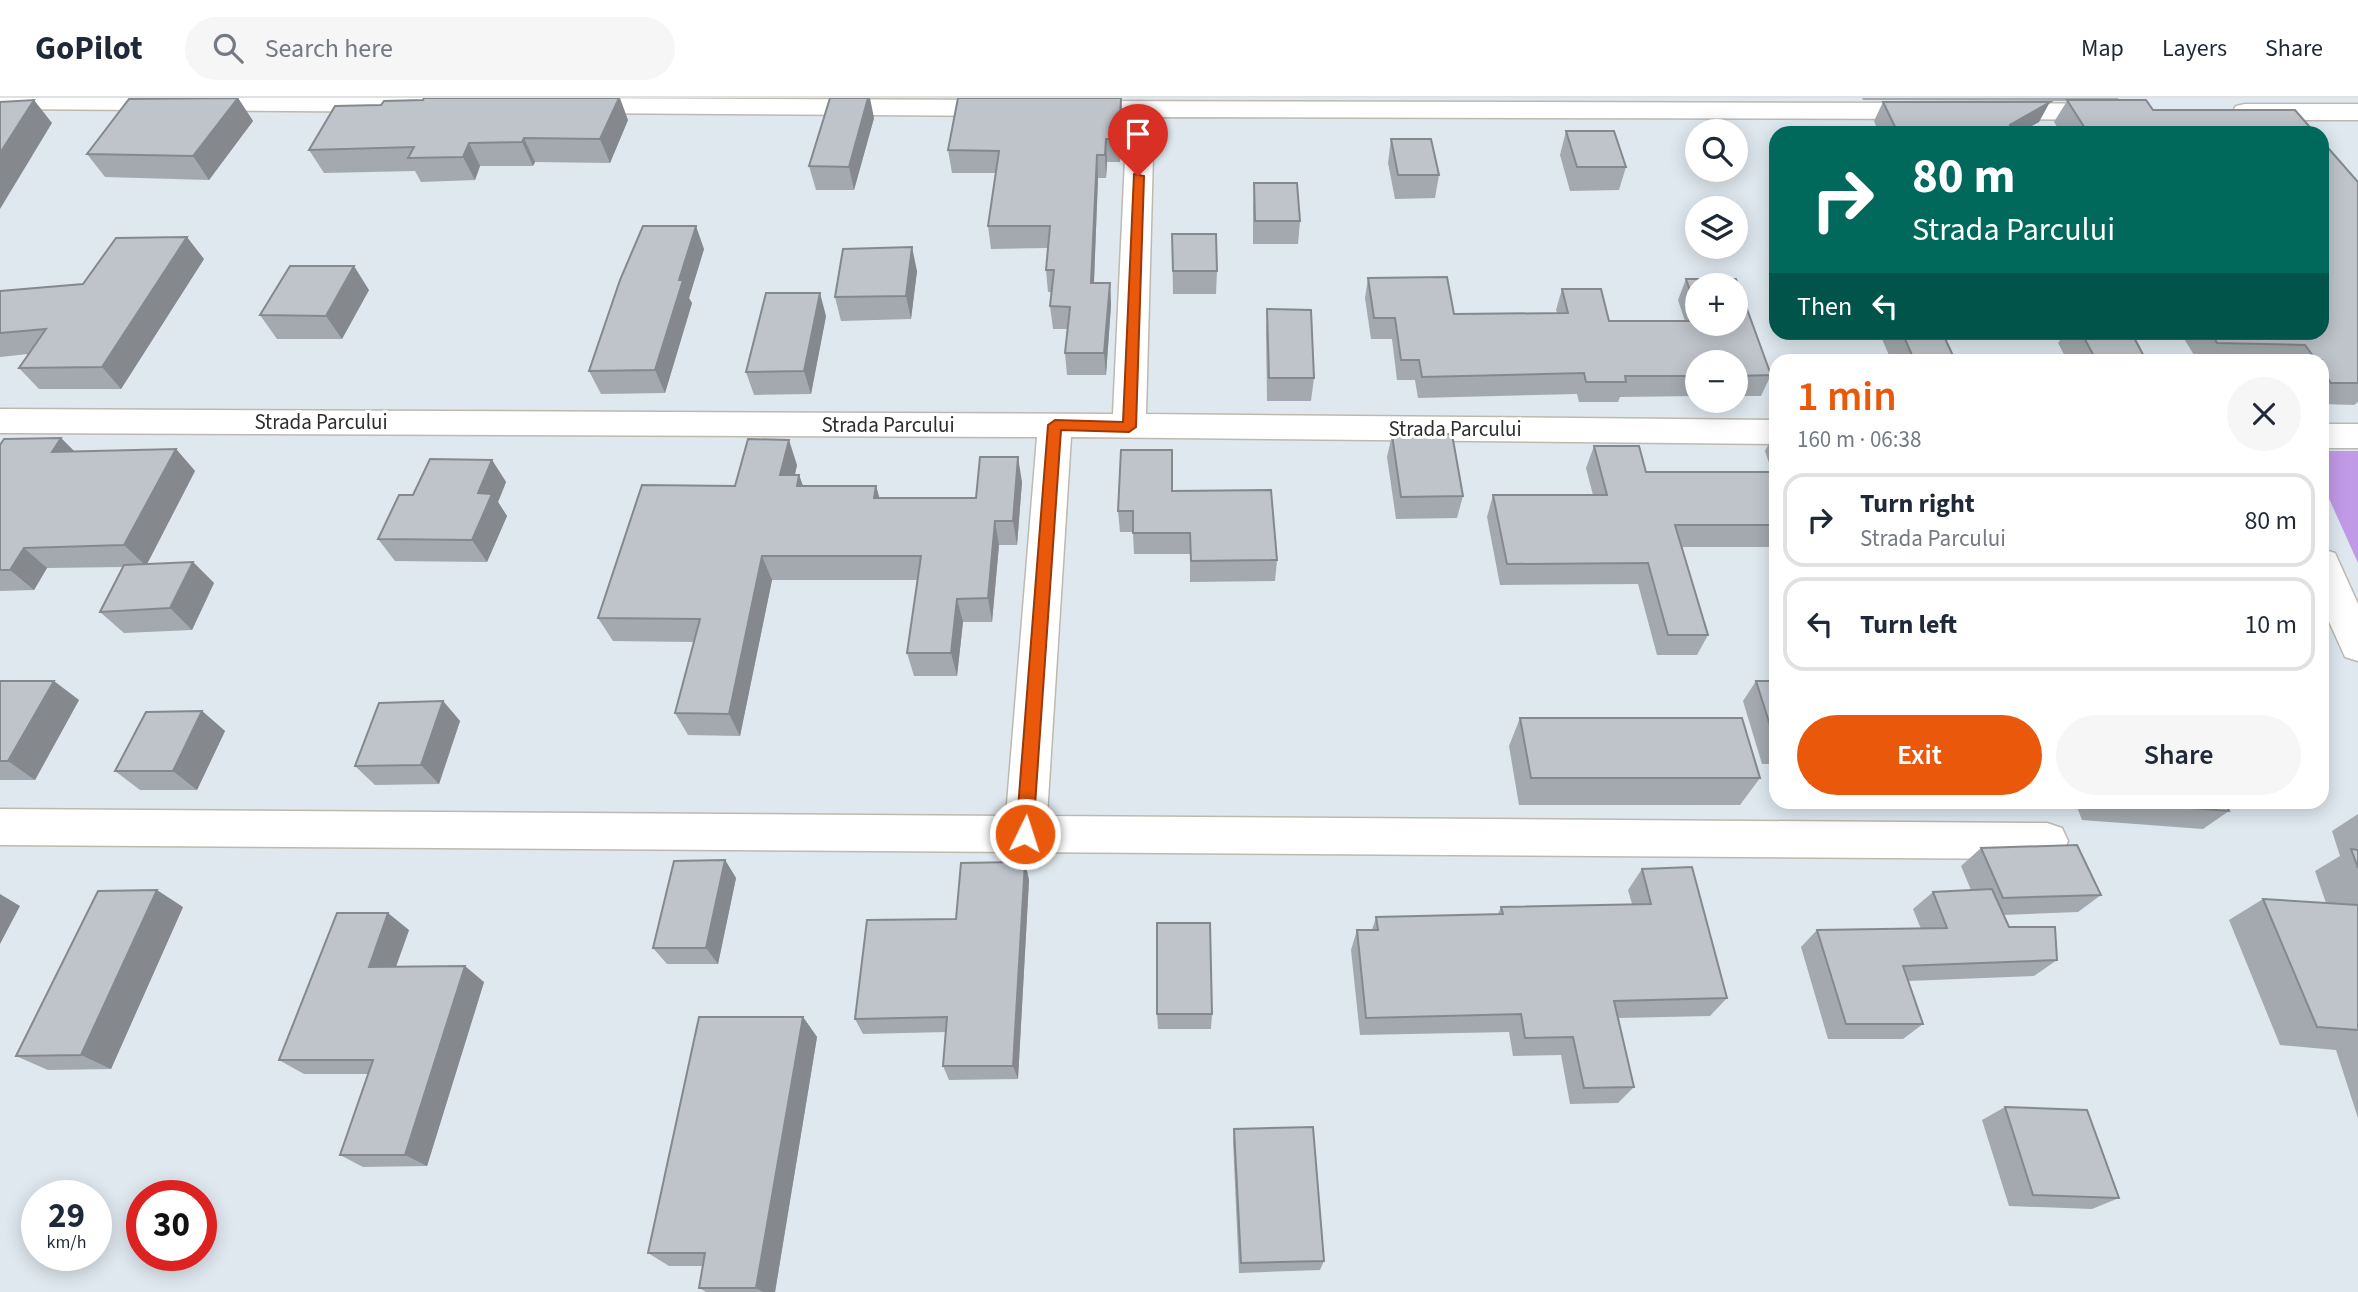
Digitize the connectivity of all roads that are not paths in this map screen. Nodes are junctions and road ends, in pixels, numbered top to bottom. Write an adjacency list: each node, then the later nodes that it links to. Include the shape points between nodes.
1 (62, 100): 2 (street); 3 (street)
2 (0, 102)
3 (463, 105)
4 (546, 105): 5 (street)
5 (1141, 109): 6 (street); 11 (street)
6 (2136, 112)
7 (2219, 112): 8 (street)
8 (2358, 112)
9 (0, 421): 10 (street, Strada Parcului)
10 (1055, 425): 11 (street, Strada Parcului); 18 (street)
11 (1129, 427): 12 (street, Strada Parcului)
12 (1769, 432)
13 (2329, 436): 14 (street)
14 (2358, 436)
15 (2329, 580): 16 (street)
16 (2358, 646)
17 (0, 827): 18 (street)
18 (1025, 834): 19 (street)
19 (2047, 841)

